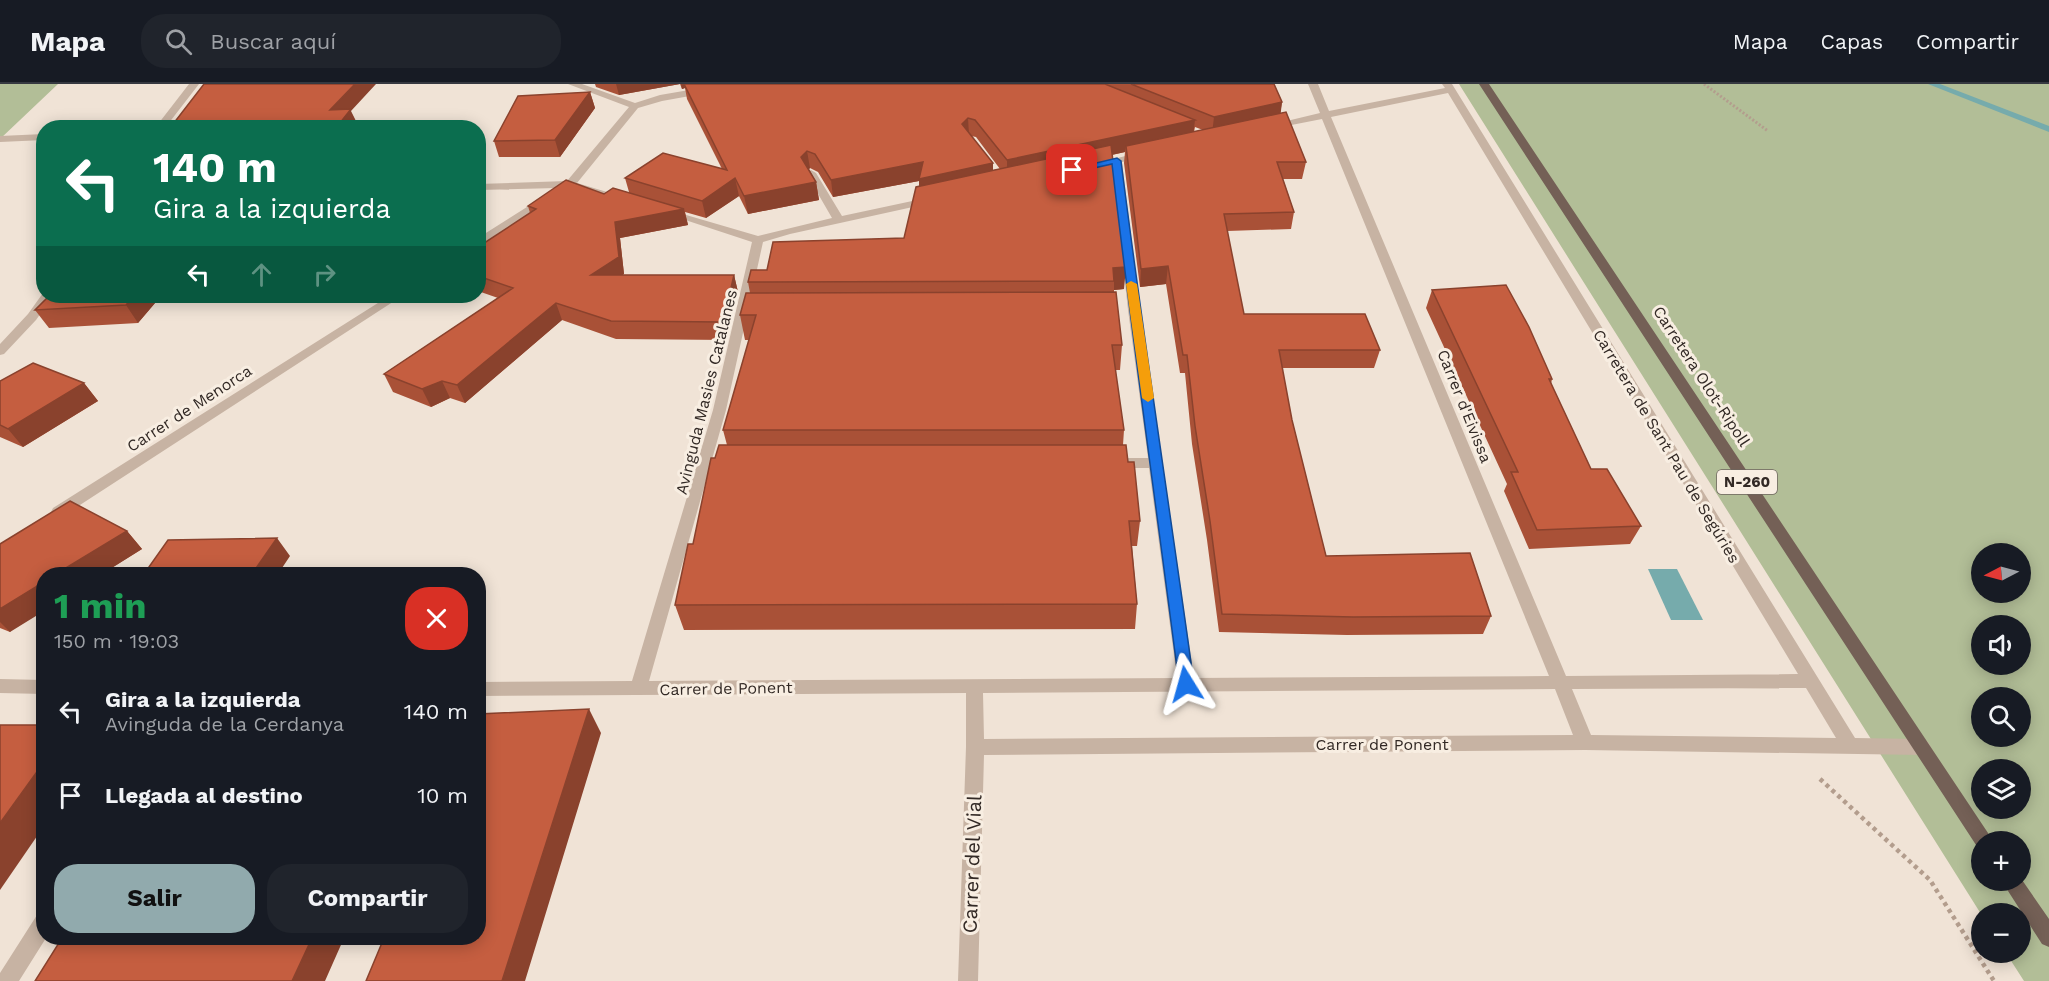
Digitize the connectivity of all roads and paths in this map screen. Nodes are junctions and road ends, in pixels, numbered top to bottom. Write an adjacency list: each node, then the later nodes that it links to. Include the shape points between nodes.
1 (194, 84): 10 (street)
2 (573, 84): 8 (street)
3 (740, 84): 8 (street)
4 (1313, 84): 9 (street, Carrer d'Eivissa)
5 (1484, 84): 45 (main road, Carretera Olot-Ripoll / N-260)
6 (1704, 84): 12 (path)
7 (1449, 87): 9 (street); 33 (street, Carretera de Sant Pau de Segúries)
8 (635, 106): 19 (street)
9 (1326, 114): 11 (street); 35 (street, Carrer d'Eivissa)
10 (166, 120)
11 (1257, 129)
12 (1768, 131)
13 (36, 138): 14 (street)
14 (0, 140)
15 (1159, 151): 16 (street)
16 (1117, 161): 17 (street); 31 (street, via 1128,310)
17 (1083, 168)
18 (811, 173): 24 (street)
19 (570, 184): 20 (street); 22 (street); 25 (street)
20 (486, 187)
21 (938, 198): 24 (street)
22 (637, 204)
23 (659, 210): 26 (street)
24 (839, 220): 26 (street)
25 (486, 238)
26 (758, 240): 40 (street, Avinguda Masies Catalanes, via 751,311 713,463)
27 (42, 303): 29 (street)
28 (385, 303): 32 (street, Carrer de Menorca)
29 (0, 351)
30 (1098, 463): 31 (street)
31 (1157, 463): 34 (street)
32 (50, 518)
33 (1809, 681): 35 (street, Carrer de Ponent); 44 (street, Carretera de Sant Pau de Segúries)
34 (1186, 684): 35 (street, Carrer de Ponent); 36 (street, Carrer de Ponent)
35 (1562, 684): 41 (street, Carrer d'Eivissa)
36 (974, 685): 40 (street, Carrer de Ponent); 43 (street)
37 (0, 686): 38 (street)
38 (36, 687)
39 (486, 689): 40 (street, Carrer de Ponent)
40 (638, 689)
41 (1585, 742): 42 (street, Carrer de Ponent); 43 (street, Carrer de Ponent)
42 (1795, 746): 44 (street, Carrer de Ponent); 52 (path, via 1811,770 1930,880)
43 (975, 747): 51 (street, Carrer del Vial)
44 (1851, 747): 45 (street)
45 (1922, 747): 46 (main road, Carretera Olot-Ripoll / N-260)
46 (1978, 831)
47 (2018, 891): 49 (main road)
48 (36, 935): 50 (street)
49 (2049, 937)
50 (7, 981)
51 (968, 981)
52 (1994, 981)

